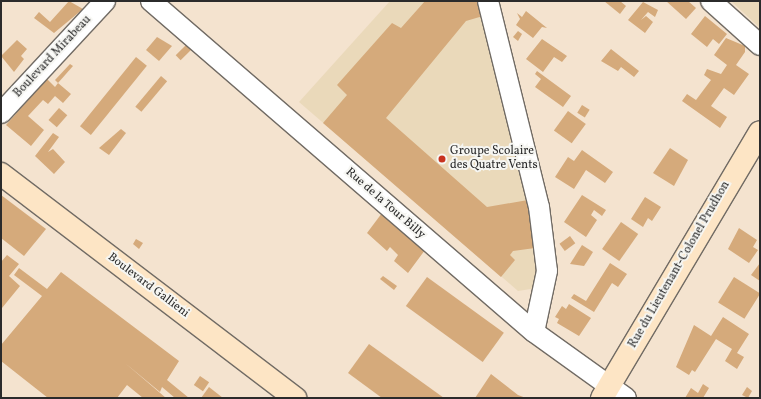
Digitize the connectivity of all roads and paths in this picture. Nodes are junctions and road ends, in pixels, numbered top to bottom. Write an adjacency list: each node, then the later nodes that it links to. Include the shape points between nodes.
1 (105, 1): 6 (street, Boulevard Mirabeau)
2 (151, 1): 9 (street, Rue de la Tour Billy)
3 (488, 1): 9 (street, via 539,208 547,271)
4 (711, 1): 5 (street)
5 (760, 45)
6 (1, 113)
7 (760, 132): 10 (main road, Rue du Lieutenant-Colonel Prudhon)
8 (1, 174): 11 (main road, Boulevard Gallieni)
9 (534, 332): 10 (street, Rue de la Tour Billy)
10 (612, 394)
11 (295, 398)

